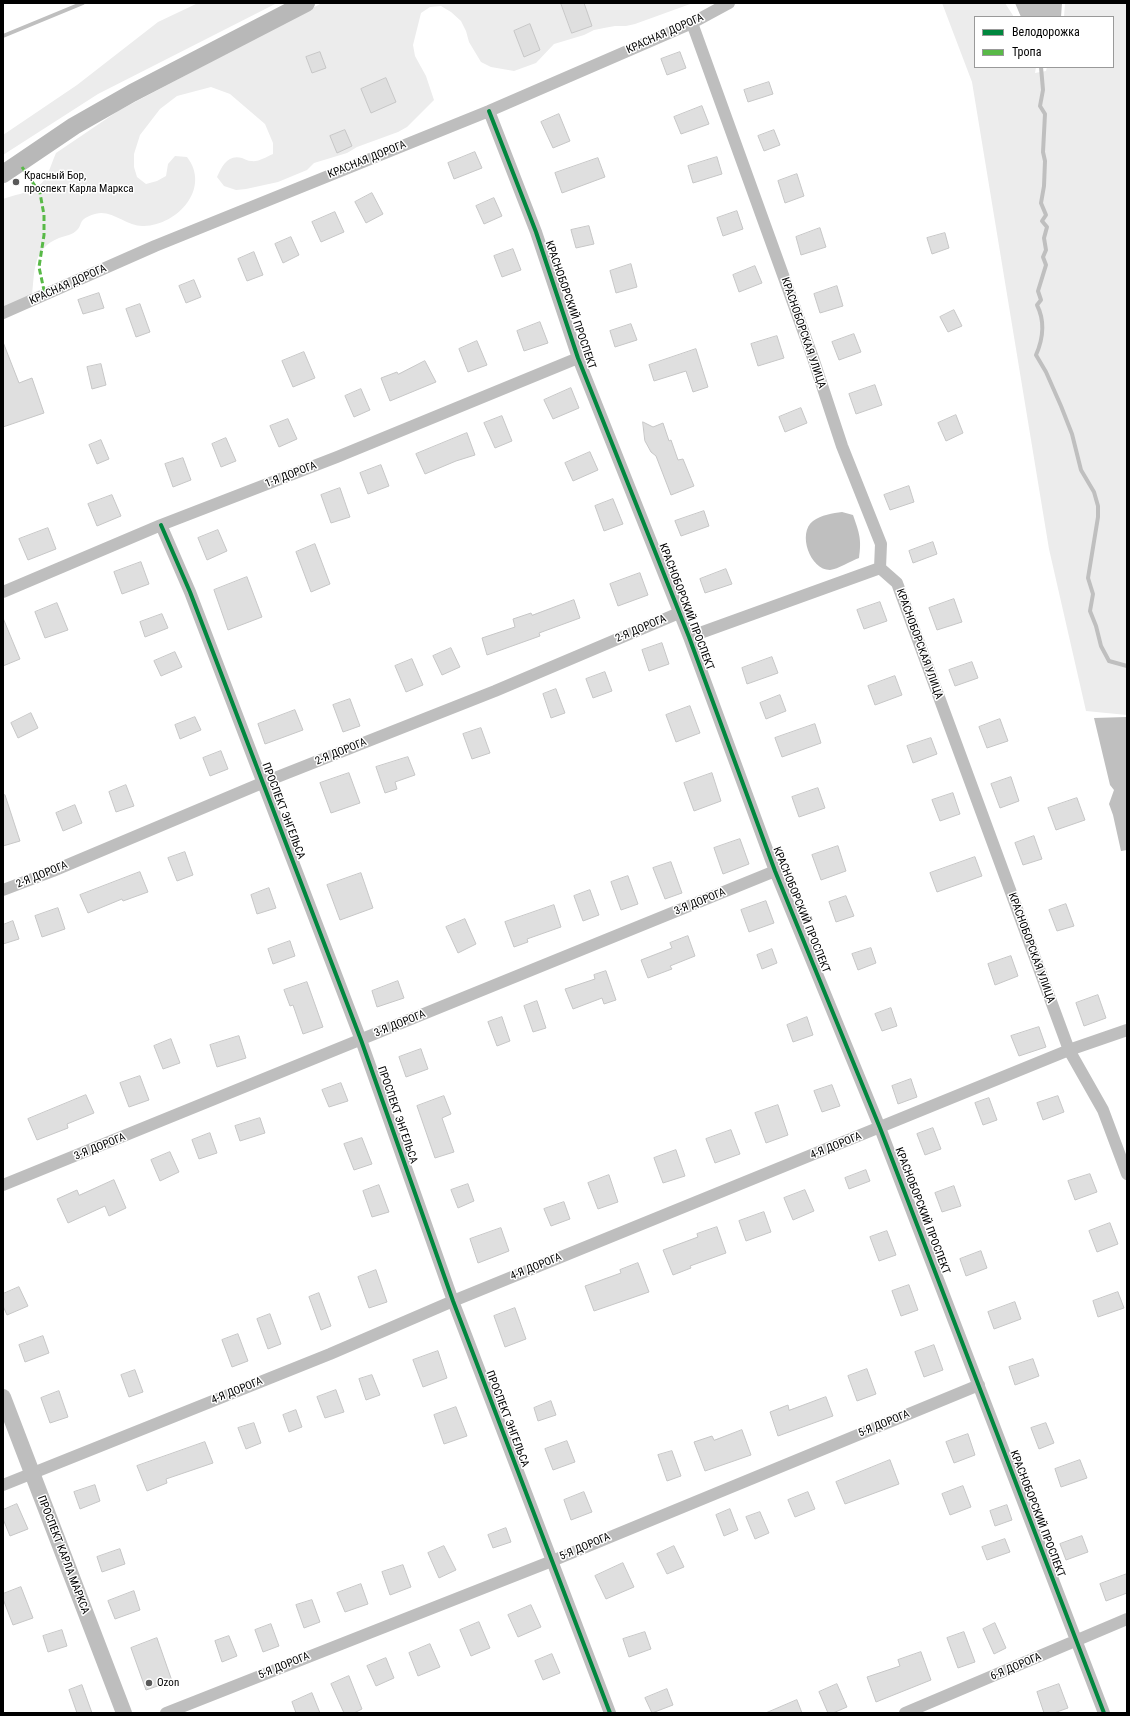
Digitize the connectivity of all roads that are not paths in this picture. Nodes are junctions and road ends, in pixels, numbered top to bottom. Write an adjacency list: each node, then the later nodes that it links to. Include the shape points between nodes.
1 (306, 3): 5 (main road, via 132,93 74,126)
2 (729, 3): 3 (street, КРАСНАЯ ДОРОГА)
3 (692, 23): 4 (street, КРАСНАЯ ДОРОГА); 9 (street, КРАСНОБОРСКАЯ УЛИЦА, via 813,358 842,446 881,544)
4 (489, 111): 6 (street, КРАСНАЯ ДОРОГА, via 155,246); 7 (street, КРАСНОБОРСКИЙ ПРОСПЕКТ, via 536,232)
5 (3, 174)
6 (3, 313)
7 (578, 358): 8 (street, 1-Я ДОРОГА, via 338,457); 11 (street, КРАСНОБОРСКИЙ ПРОСПЕКТ)
8 (161, 525): 10 (street, 1-Я ДОРОГА); 13 (street, ПРОСПЕКТ ЭНГЕЛЬСА, via 190,592)
9 (880, 568): 12 (street); 18 (street, КРАСНОБОРСКАЯ УЛИЦА, via 897,583)
10 (3, 592)
11 (679, 613): 12 (street, КРАСНОБОРСКИЙ ПРОСПЕКТ); 13 (street, 2-Я ДОРОГА, via 495,691)
12 (689, 637): 14 (street, КРАСНОБОРСКИЙ ПРОСПЕКТ)
13 (262, 783): 15 (street, 2-Я ДОРОГА); 17 (street, ПРОСПЕКТ ЭНГЕЛЬСА)
14 (775, 871): 17 (street, 3-Я ДОРОГА); 19 (street, КРАСНОБОРСКИЙ ПРОСПЕКТ)
15 (3, 890)
16 (1127, 1030): 18 (street, 4-Я ДОРОГА)
17 (361, 1040): 21 (street, 3-Я ДОРОГА); 22 (street, ПРОСПЕКТ ЭНГЕЛЬСА)
18 (1069, 1050): 19 (street, 4-Я ДОРОГА); 20 (street, КРАСНОБОРСКАЯ УЛИЦА, via 1103,1110)
19 (880, 1128): 22 (street, 4-Я ДОРОГА); 23 (street, КРАСНОБОРСКИЙ ПРОСПЕКТ)
20 (1127, 1174)
21 (3, 1185)
22 (452, 1301): 25 (street, 4-Я ДОРОГА, via 330,1354); 27 (street, ПРОСПЕКТ ЭНГЕЛЬСА)
23 (979, 1385): 27 (street, 5-Я ДОРОГА); 29 (street, КРАСНОБОРСКИЙ ПРОСПЕКТ)
24 (3, 1397): 25 (street, ПРОСПЕКТ КАРЛА МАРКСА)
25 (32, 1474): 26 (street, 4-Я ДОРОГА); 30 (street, ПРОСПЕКТ КАРЛА МАРКСА)
26 (3, 1485)
27 (552, 1561): 31 (street, 5-Я ДОРОГА); 32 (street, ПРОСПЕКТ ЭНГЕЛЬСА)
28 (1127, 1619): 29 (street, 6-Я ДОРОГА)
29 (1076, 1642): 33 (street, 6-Я ДОРОГА); 34 (street, КРАСНОБОРСКИЙ ПРОСПЕКТ)
30 (124, 1713)
31 (166, 1713)
32 (610, 1713)
33 (905, 1713)
34 (1104, 1713)

